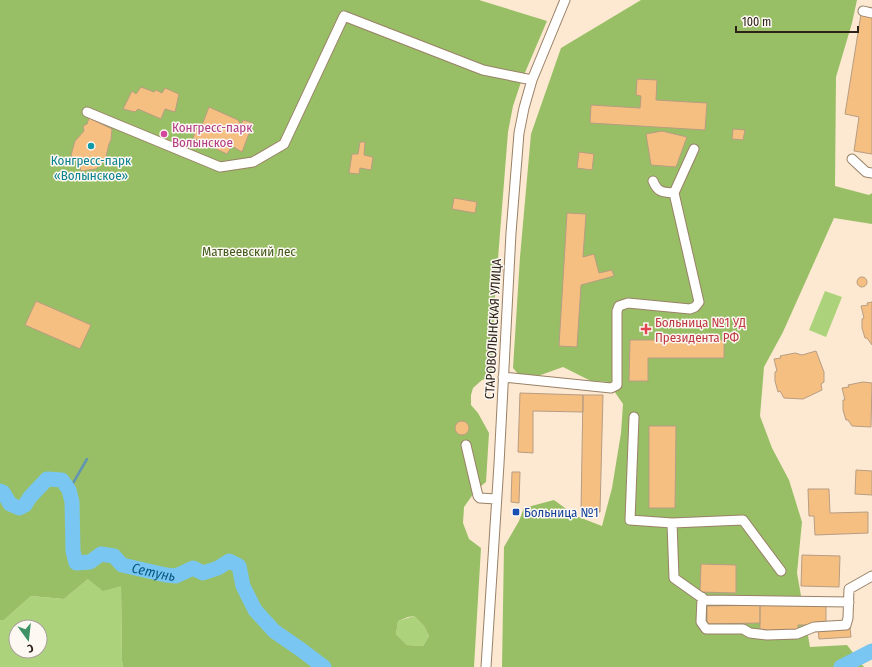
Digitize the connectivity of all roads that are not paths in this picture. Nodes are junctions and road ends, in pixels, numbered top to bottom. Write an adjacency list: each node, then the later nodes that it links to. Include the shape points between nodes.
1 (565, 0): 2 (street, СТАРОВОЛЫНСКАЯ УЛИЦА)
2 (532, 80): 3 (street, via 483,70 344,16 284,144 253,162 220,167); 9 (street, СТАРОВОЛЫНСКАЯ УЛИЦА, via 519,133)
3 (88, 112)
4 (694, 149): 8 (street)
5 (852, 159): 6 (street, via 866,172)
6 (872, 173)
7 (653, 181): 8 (street, via 659,191)
8 (674, 193): 9 (street, via 698,305 690,310 628,303 619,306 615,387)
9 (503, 377): 12 (street, СТАРОВОЛЫНСКАЯ УЛИЦА)
10 (634, 417): 13 (street, via 630,520)
11 (466, 445): 12 (street, via 478,496)
12 (496, 499): 18 (street, СТАРОВОЛЫНСКАЯ УЛИЦА)
13 (672, 523): 14 (street, via 743,520); 16 (street, via 674,578)
14 (781, 571)
15 (872, 576): 17 (street, via 849,590)
16 (702, 598): 17 (street); 17 (street, via 701,622 706,629 743,629 750,633 767,635 797,634 814,627 846,624)
17 (849, 602)
18 (486, 667)

